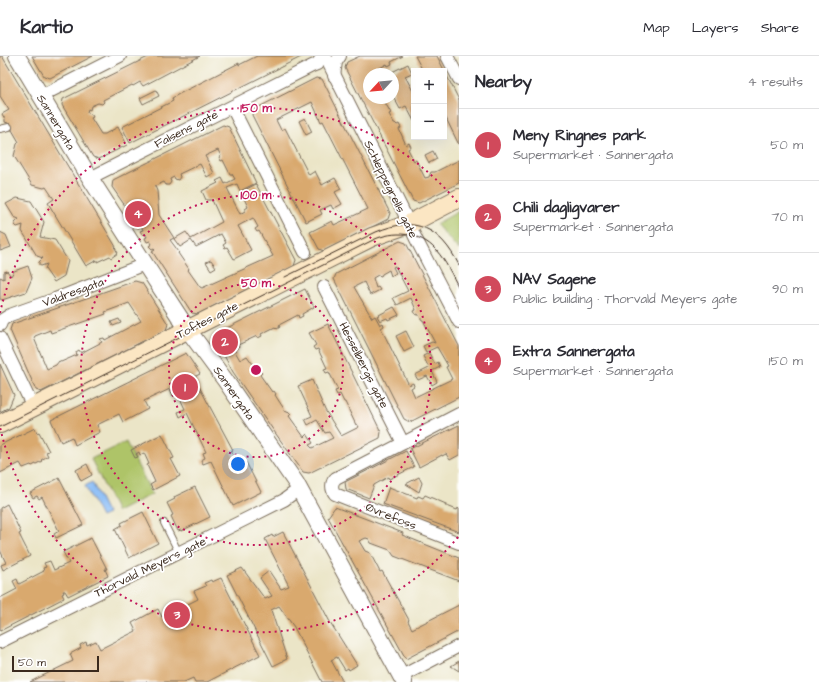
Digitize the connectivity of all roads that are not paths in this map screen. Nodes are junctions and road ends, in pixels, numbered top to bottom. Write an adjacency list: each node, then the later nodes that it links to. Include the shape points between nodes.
1 (17, 56): 8 (street, Sannergata)
2 (120, 56): 8 (street)
3 (324, 56): 6 (street, Schleppegrells gate); 9 (street, Falsens gate, via 317,64)
4 (340, 56): 6 (street, via 336,62)
5 (447, 56): 7 (street)
6 (334, 76): 14 (street, Schleppegrells gate)
7 (459, 79)
8 (41, 96): 12 (street, Sannergata)
9 (232, 107): 12 (street, Falsens gate); 15 (street)
10 (9, 127): 11 (lane)
11 (0, 129)
12 (90, 178): 16 (street, Sannergata)
13 (459, 198): 14 (main road, Toftes gate)
14 (409, 224): 19 (street, Schleppegrells gate); 20 (main road, Toftes gate, via 372,237)
15 (305, 252)
16 (145, 264): 18 (street, Valdresgata, via 10,315); 20 (street, Sannergata)
17 (324, 287): 25 (street, Hesselbergs gate)
18 (1, 322)
19 (459, 322)
20 (188, 330): 22 (main road, Toftes gate); 26 (street, Sannergata)
21 (0, 338): 22 (street)
22 (33, 407): 24 (main road, Toftes gate)
23 (459, 414): 25 (street)
24 (0, 424)
25 (403, 443): 28 (street, Øvrefoss, via 336,478 332,490 335,494)
26 (299, 489): 29 (street, Thorvald Meyers gate, via 284,500); 32 (street, Sannergata)
27 (164, 523): 29 (lane)
28 (459, 543)
29 (179, 553): 30 (street, Thorvald Meyers gate)
30 (0, 642)
31 (459, 646): 32 (street)
32 (402, 680)

